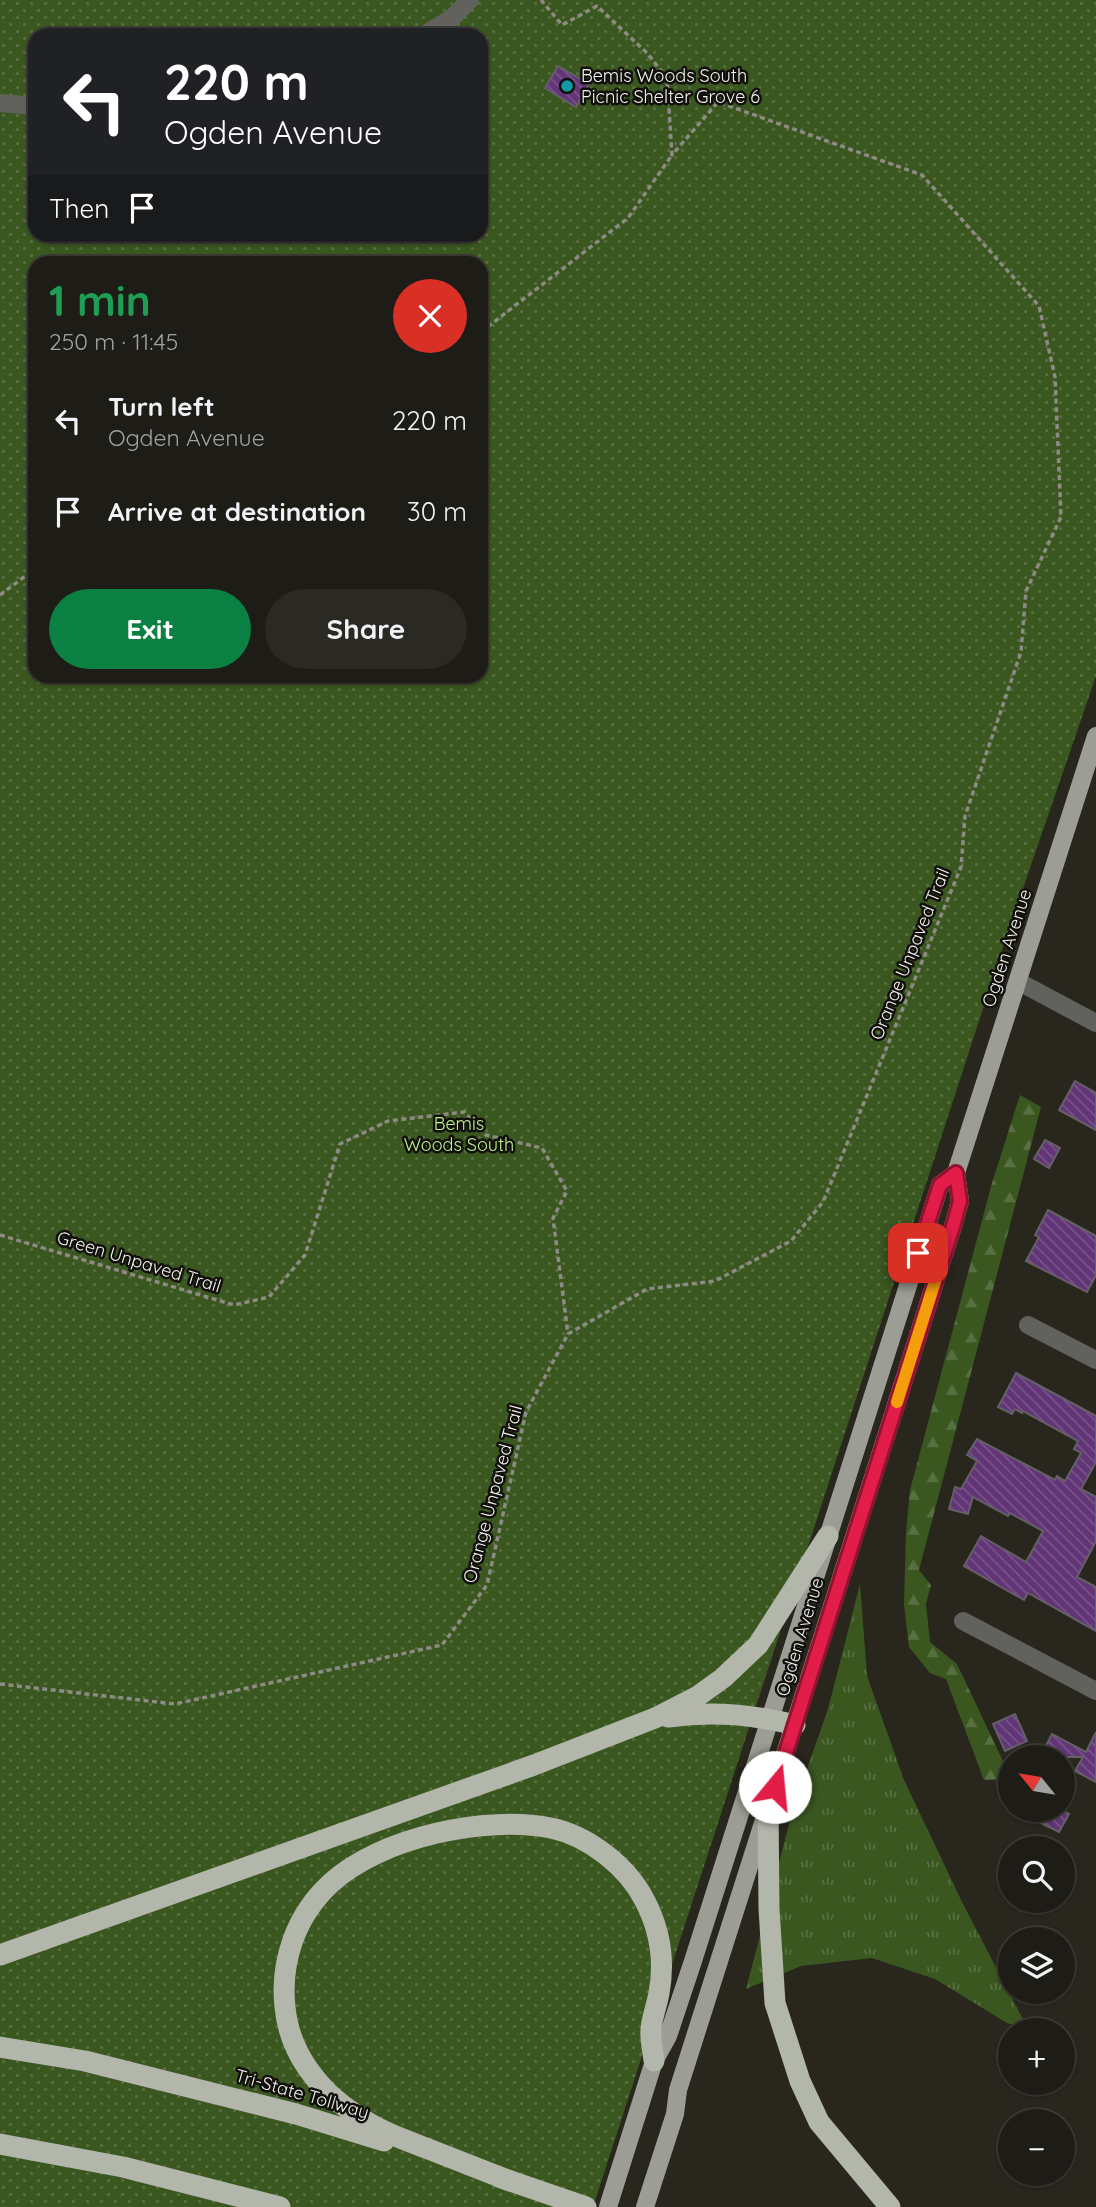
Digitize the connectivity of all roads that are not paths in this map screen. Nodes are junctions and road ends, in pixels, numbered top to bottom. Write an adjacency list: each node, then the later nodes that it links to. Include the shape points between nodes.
1 (470, 0): 2 (street)
2 (436, 28)
3 (0, 103): 4 (street)
4 (28, 105)
5 (1096, 736): 6 (main road, Ogden Avenue)
6 (1019, 982): 7 (street); 8 (main road, Ogden Avenue)
7 (1096, 1023)
8 (956, 1173): 11 (main road, Ogden Avenue, via 940,1185); 16 (main road, Ogden Avenue, via 957,1212)
9 (1028, 1325): 10 (street)
10 (1096, 1360)
11 (828, 1536): 14 (highway, via 758,1645 698,1696); 15 (main road, Ogden Avenue)
12 (963, 1621): 13 (street)
13 (1096, 1691)
14 (655, 1718): 15 (highway, via 725,1713); 18 (highway)
15 (771, 1719): 16 (highway); 20 (main road, Ogden Avenue, via 668,2036)
16 (795, 1725): 17 (main road, Ogden Avenue)
17 (768, 1808): 26 (main road, Ogden Avenue); 27 (highway, via 775,2003 800,2081 819,2122)
18 (0, 1955)
19 (0, 2048): 22 (highway, Tri-State Tollway, via 85,2062 296,2114)
20 (653, 2061): 22 (highway, via 650,2030 659,1994 661,1943 644,1899 627,1874 584,1841 553,1829 519,1825 436,1832 393,1846 331,1883 297,1928 286,1959 286,2019 310,2073 354,2114 385,2132); 25 (main road, Ogden Avenue)
21 (0, 2144): 23 (highway, via 123,2167)
22 (510, 2181): 24 (highway, Tri-State Tollway)
23 (280, 2207)
24 (586, 2207)
25 (608, 2207)
26 (645, 2207)
27 (890, 2207)

